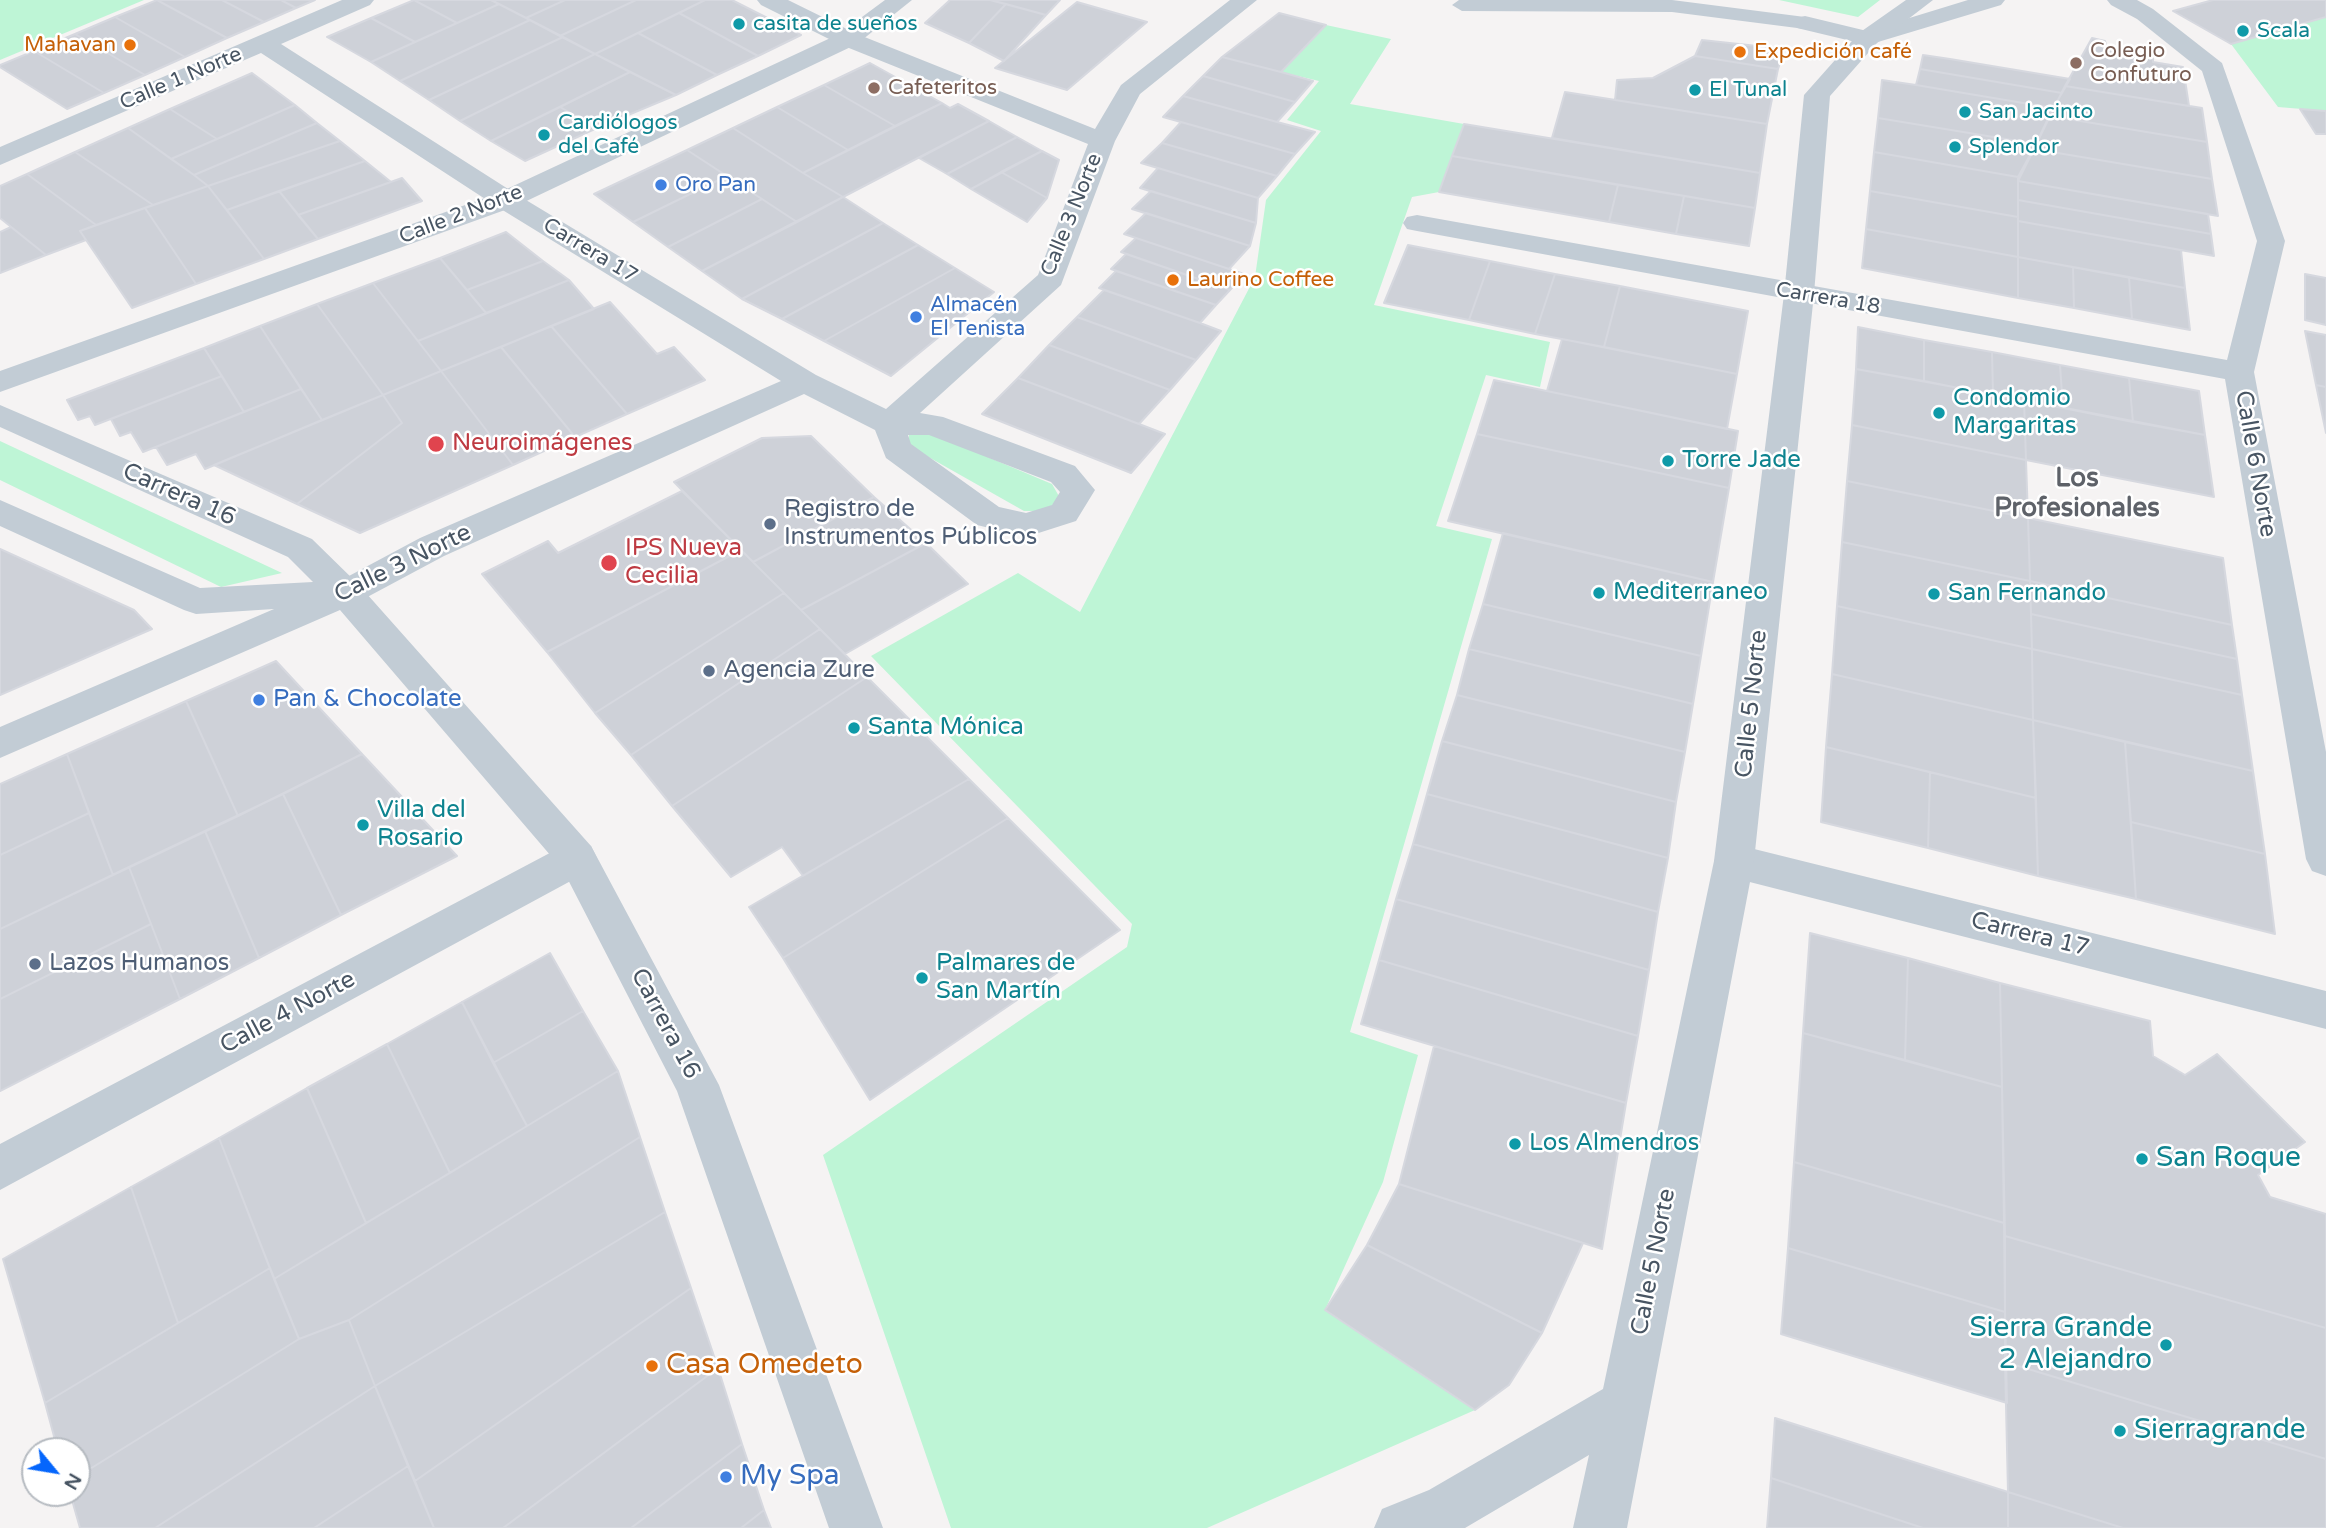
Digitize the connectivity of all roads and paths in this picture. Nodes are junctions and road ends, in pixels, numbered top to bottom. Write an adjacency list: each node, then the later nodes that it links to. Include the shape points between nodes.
1 (362, 0): 13 (street, Calle 1 Norte)
2 (769, 0): 12 (street)
3 (900, 0): 12 (street, Calle 2 Norte)
4 (1245, 0): 14 (street, Calle 3 Norte, via 1130,90)
5 (1921, 0): 11 (street, Calle 5 Norte)
6 (1993, 0): 11 (street)
7 (2096, 0): 9 (street)
8 (1462, 5): 10 (lane, via 1672,6)
9 (2132, 7): 19 (street, Calle 6 Norte, via 2213,68 2271,241)
10 (1805, 23): 11 (street)
11 (1868, 38): 18 (street, Calle 5 Norte, via 1817,95)
12 (848, 39): 14 (street); 16 (street, Calle 2 Norte)
13 (262, 43): 15 (street, Calle 1 Norte); 16 (street, Carrera 17)
14 (1102, 141): 23 (street, Calle 3 Norte, via 1051,279)
15 (0, 157)
16 (506, 200): 20 (street, Calle 2 Norte); 21 (street, Carrera 17)
17 (1417, 223): 18 (street, Carrera 18)
18 (1799, 294): 19 (street, Carrera 18); 29 (street, Calle 5 Norte)
19 (2239, 372): 28 (street, Calle 6 Norte)
20 (0, 382)
21 (806, 382): 23 (street, Carrera 17); 25 (street, Calle 3 Norte, via 432,547)
22 (0, 415): 25 (street, Carrera 16, via 300,548)
23 (889, 424): 23 (street, Carrera 17, via 897,450 989,517 1026,525 1064,513 1078,490 1063,474 932,424)
24 (0, 512): 25 (street, via 196,601)
25 (346, 593): 26 (street, Calle 3 Norte); 27 (street, Carrera 16)
26 (0, 743)
27 (577, 858): 31 (street, Calle 4 Norte); 33 (street, Carrera 16, via 697,1085)
28 (2326, 859)
29 (1734, 861): 30 (street, Carrera 17); 32 (street, Calle 5 Norte)
30 (2326, 1010)
31 (0, 1168)
32 (1626, 1404): 34 (street, via 1447,1509); 35 (street, Calle 5 Norte)
33 (856, 1528)
34 (1401, 1528)
35 (1600, 1528)

